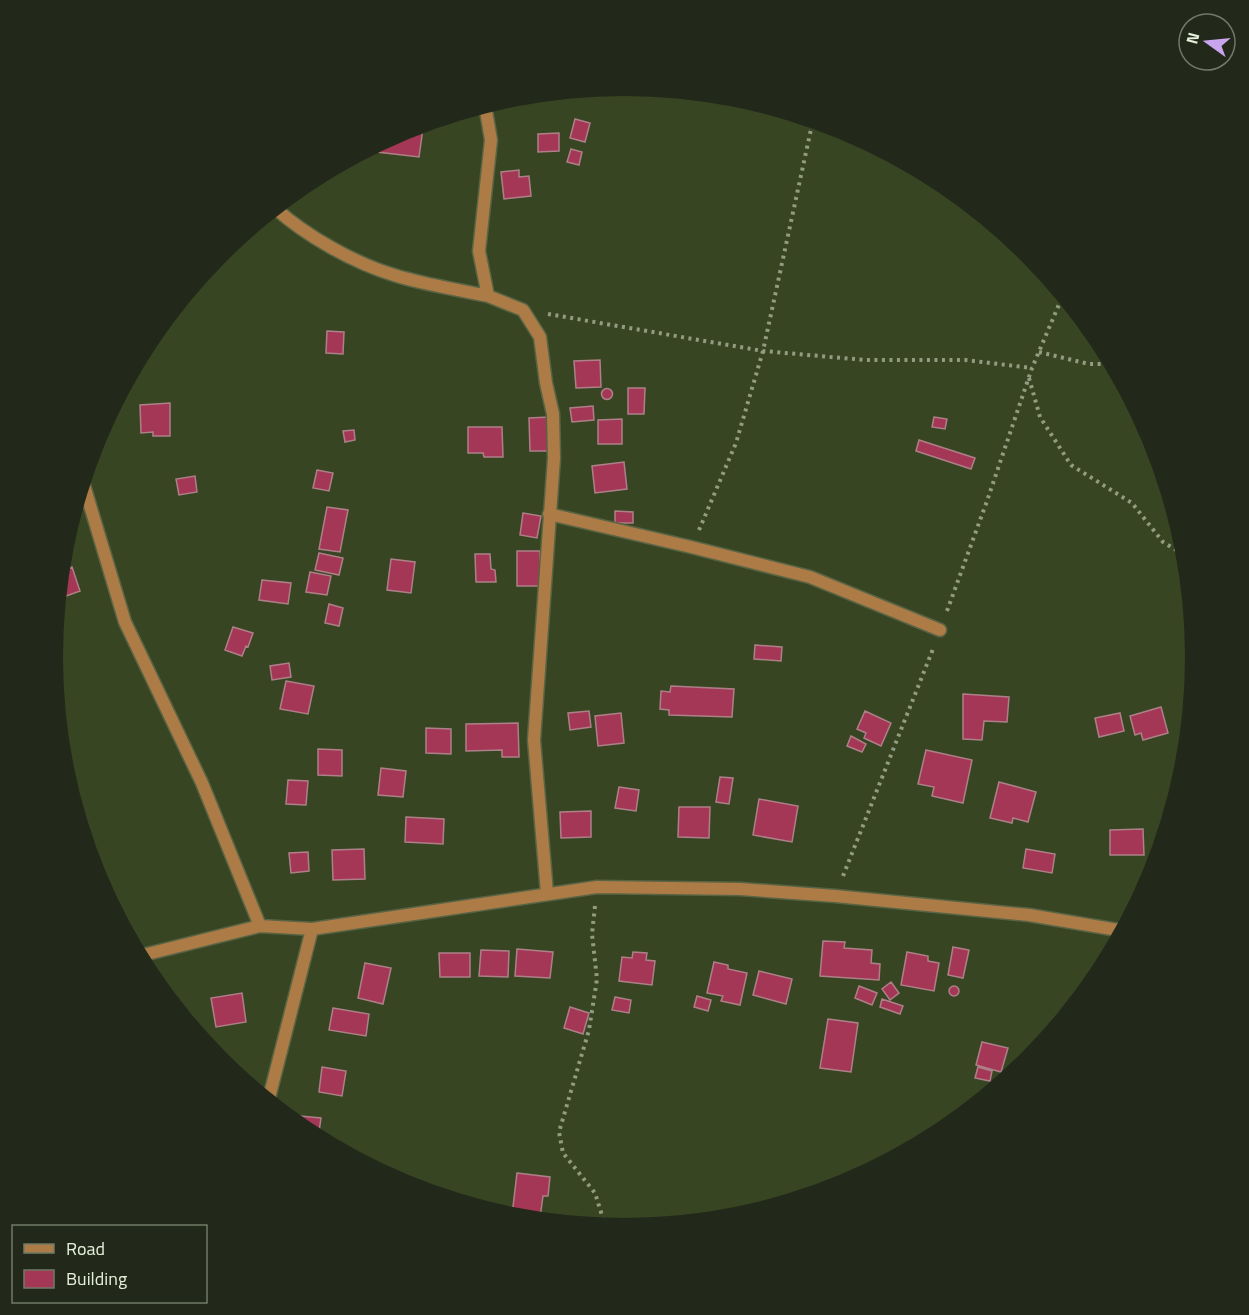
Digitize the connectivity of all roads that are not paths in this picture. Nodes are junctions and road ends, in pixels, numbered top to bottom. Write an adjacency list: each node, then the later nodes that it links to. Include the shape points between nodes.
1 (486, 113): 3 (street, via 491,140 479,251)
2 (282, 213): 3 (street, via 351,258 394,275)
3 (488, 296): 5 (street, via 523,310 540,337 553,414)
4 (87, 496): 8 (street, via 126,622 202,783)
5 (549, 514): 6 (street, via 810,577); 7 (street, via 534,740)
6 (940, 630)
7 (547, 893): 9 (street); 10 (street, via 597,887 740,889 1029,915)
8 (260, 926): 9 (street); 11 (street)
9 (312, 929): 12 (street)
10 (1115, 930)
11 (148, 954)
12 (270, 1093)

